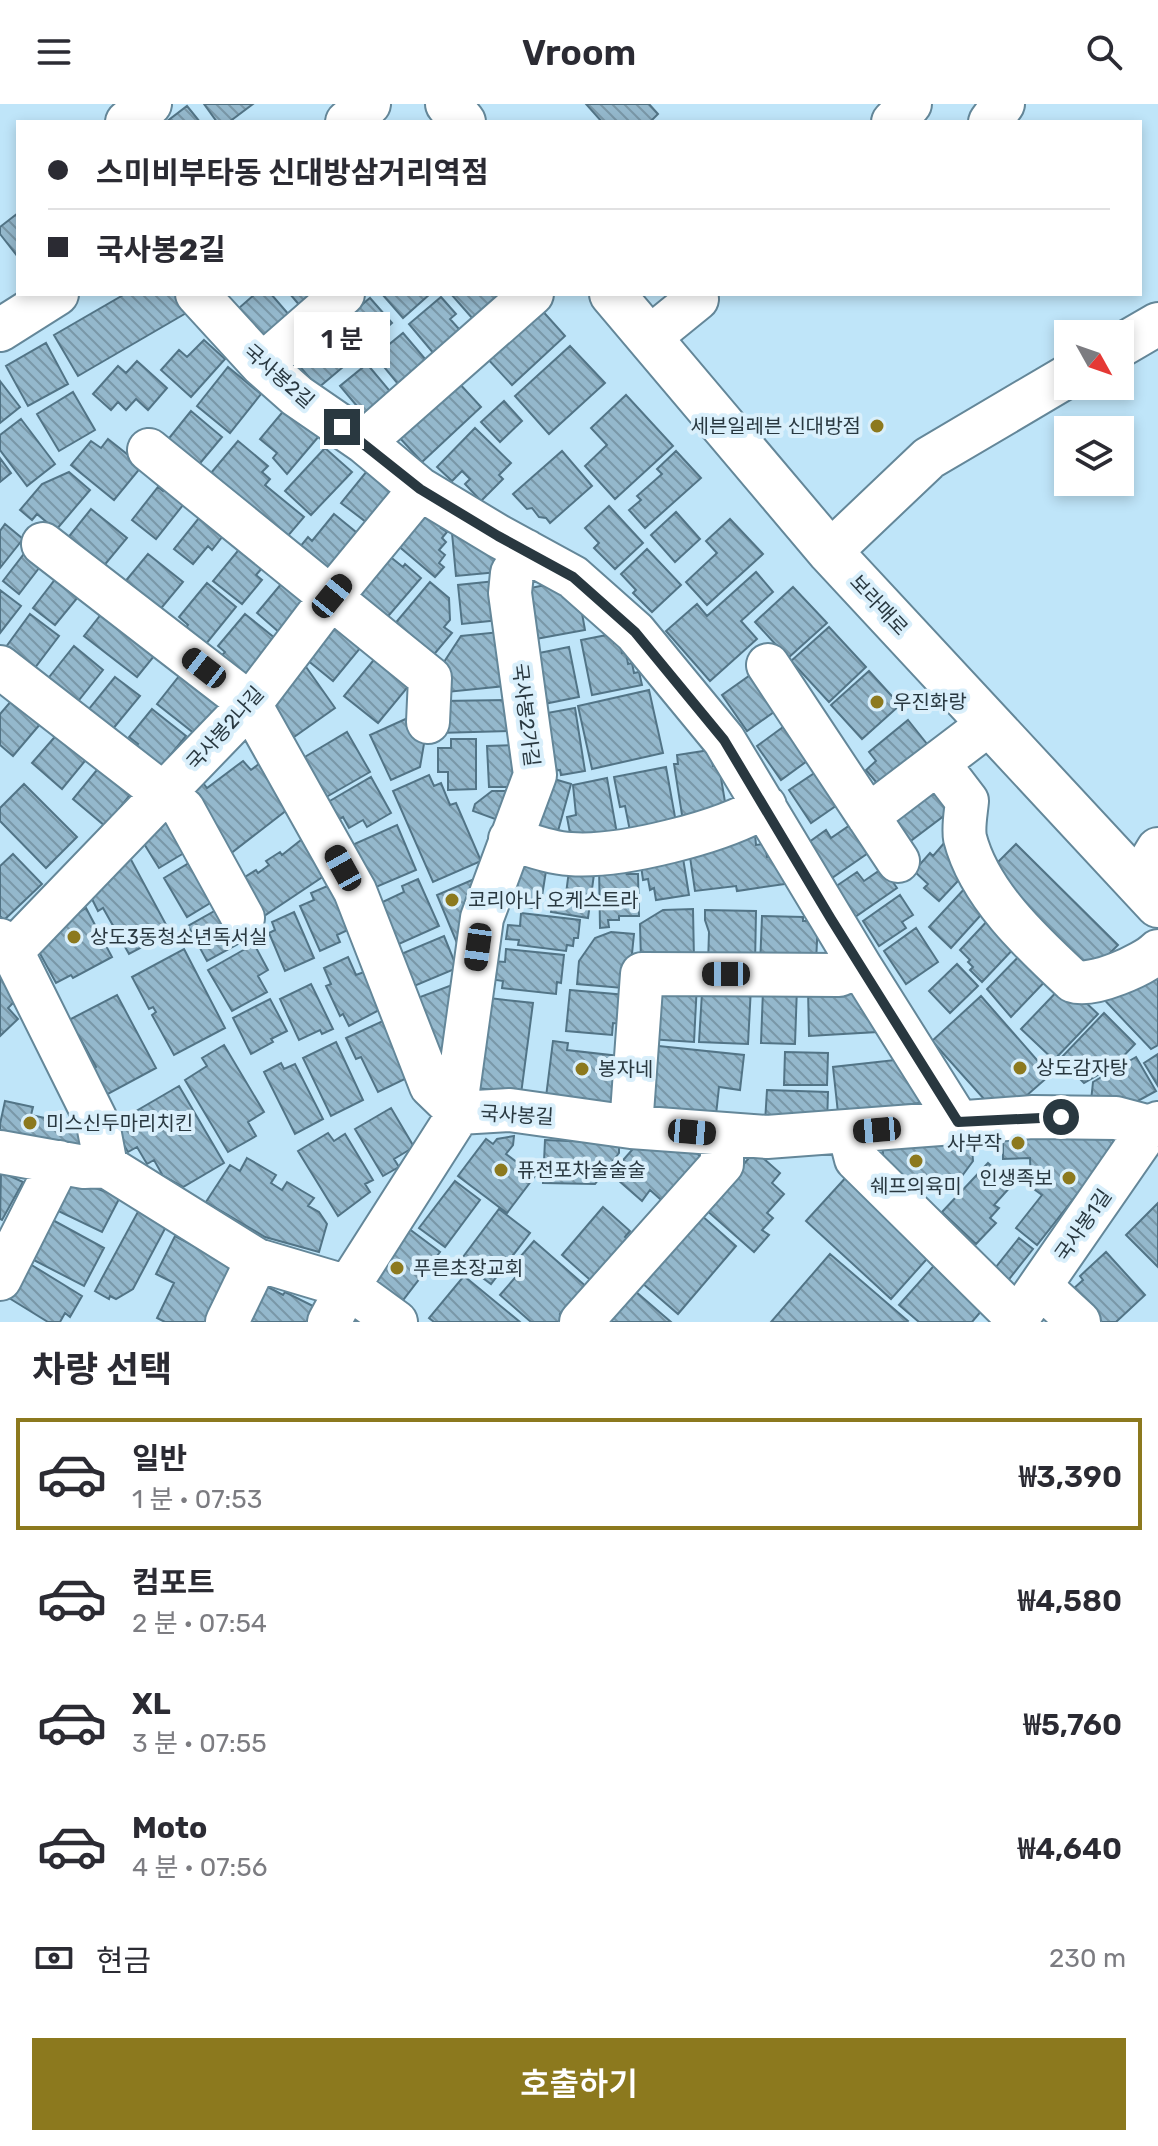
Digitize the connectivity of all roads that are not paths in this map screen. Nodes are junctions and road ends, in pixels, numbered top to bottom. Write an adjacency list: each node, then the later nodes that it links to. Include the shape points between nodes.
1 (150, 104): 5 (street)
2 (369, 104): 6 (street)
3 (448, 104): 7 (main road)
4 (910, 104): 8 (street)
5 (130, 120)
6 (349, 120)
7 (461, 120)
8 (895, 120)
9 (54, 296): 16 (street)
10 (199, 296): 19 (street, 국사봉2길)
11 (341, 296): 19 (street)
12 (530, 296): 21 (street)
13 (614, 296): 17 (main road, 보라매로)
14 (704, 296): 17 (street)
15 (1158, 324): 18 (street)
16 (0, 330)
17 (649, 338): 26 (main road, 보라매로)
18 (1134, 338)
19 (262, 365): 21 (street, 국사봉2길)
20 (1054, 384): 26 (street, via 929,458)
21 (364, 442): 23 (street, 국사봉2길)
22 (149, 450): 27 (street)
23 (420, 489): 25 (street, 국사봉2길); 27 (street, 국사봉2나길)
24 (43, 544): 30 (street)
25 (526, 551): 35 (street, 국사봉2길, via 573,577 635,632 724,740); 37 (street, 국사봉2가길, via 512,573 510,593 535,775)
26 (830, 552): 32 (main road, 보라매로)
27 (332, 596): 30 (street, 국사봉2나길); 31 (street, via 430,678)
28 (768, 665): 36 (street)
29 (0, 667): 34 (street)
30 (250, 704): 34 (street, 국사봉2나길); 44 (street, via 355,891 431,1086)
31 (428, 722)
32 (989, 724): 33 (street); 39 (main road, 보라매로)
33 (938, 763): 36 (street); 42 (street, via 967,801 965,837 988,889 1073,981 1093,982)
34 (164, 793): 40 (street, via 191,821); 41 (street, 국사봉2나길)
35 (765, 806): 37 (street, via 742,820 597,855 567,854); 43 (street, 국사봉2길)
36 (868, 816): 38 (street)
37 (510, 839): 44 (street, 국사봉2가길, via 482,918)
38 (898, 861)
39 (1151, 879)
40 (243, 918)
41 (6, 946): 52 (street, via 98,1124)
42 (1158, 951)
43 (860, 966): 45 (street, 국사봉2길); 47 (street, via 839,975 642,974)
44 (459, 1113): 47 (street, 국사봉길, via 510,1110); 55 (street, 국사봉길)
45 (958, 1122): 46 (street, 국사봉길, via 1116,1118); 48 (street, 국사봉길)
46 (1154, 1125): 56 (street, 국사봉1길)
47 (631, 1127): 49 (street, 국사봉길)
48 (849, 1132): 49 (street, 국사봉길); 56 (street, via 856,1159)
49 (722, 1135): 59 (street, via 722,1164)
50 (0, 1152): 51 (street)
51 (59, 1162): 52 (street); 54 (street)
52 (106, 1166): 53 (street)
53 (257, 1260): 55 (street); 57 (street)
54 (0, 1279)
55 (339, 1304): 58 (street)
56 (1024, 1309): 60 (street)
57 (227, 1322)
58 (396, 1322)
59 (581, 1322)
60 (1079, 1322)

